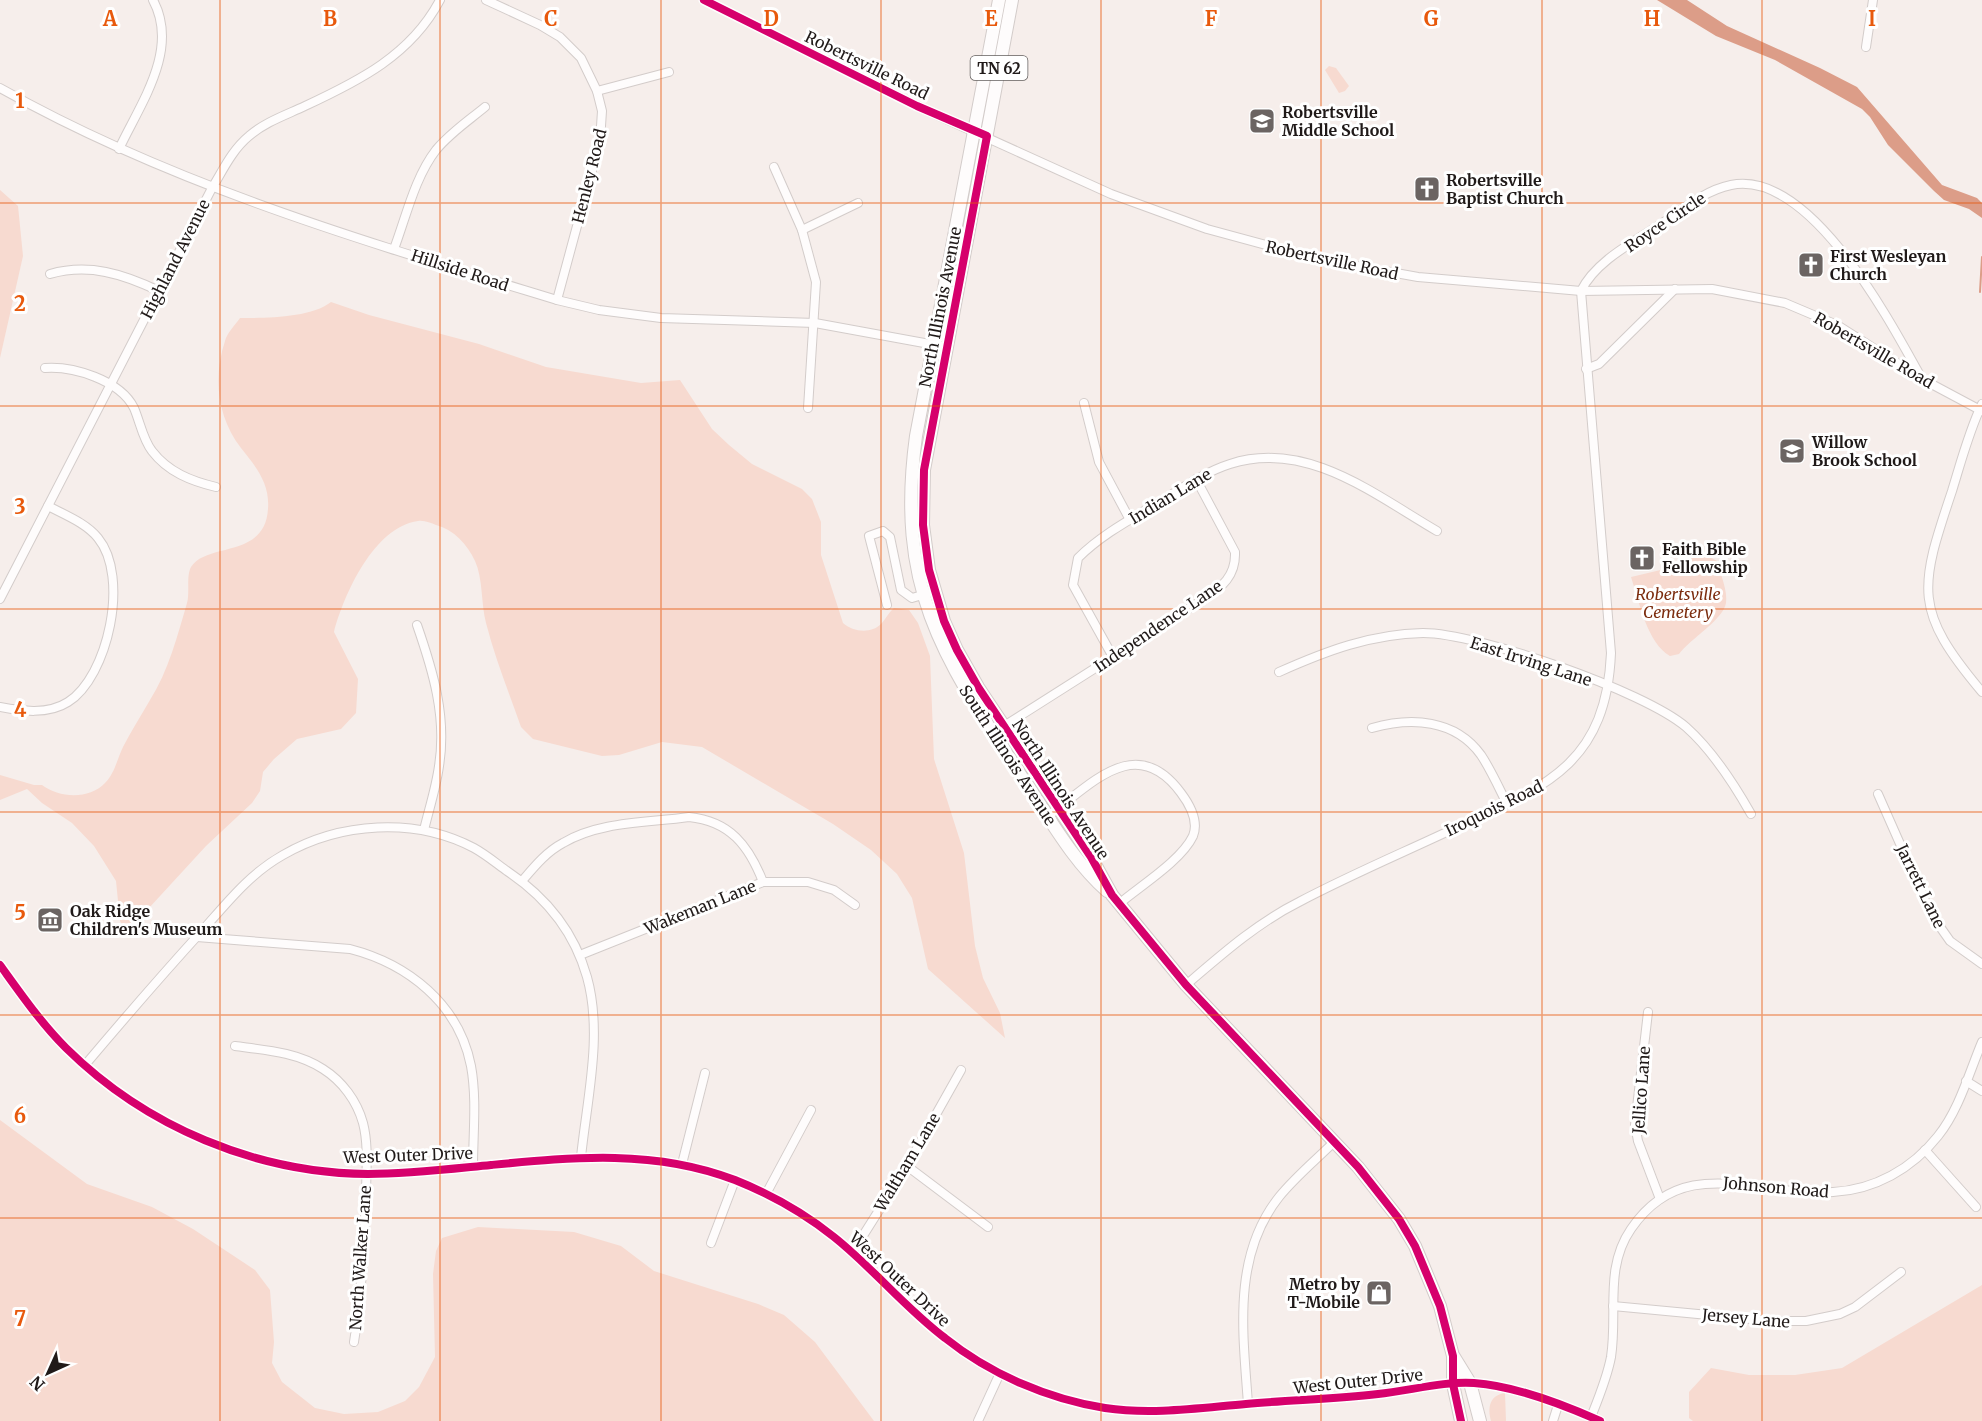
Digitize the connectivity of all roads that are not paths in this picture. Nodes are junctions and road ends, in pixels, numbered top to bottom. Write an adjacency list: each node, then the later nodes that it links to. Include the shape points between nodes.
1 (153, 0): 15 (street, via 163,25 159,62)
2 (440, 0): 17 (street, Highland Avenue, via 422,27 385,63 350,85 251,134 232,155)
3 (486, 0): 11 (street, Henley Road, via 560,37 581,58)
4 (999, 0): 13 (highway, TN 62)
5 (1012, 0): 14 (highway, North Illinois Avenue / TN 62)
6 (1873, 0): 8 (street)
7 (710, 1): 13 (street, Robertsville Road, via 917,106)
8 (1866, 46)
9 (669, 72): 11 (street)
10 (0, 88): 15 (street, Hillside Road)
11 (597, 91): 25 (street, Henley Road, via 602,111 600,141)
12 (485, 107): 20 (street, via 436,151 423,173)
13 (974, 130): 14 (street, Robertsville Road); 27 (highway, TN 62)
14 (987, 136): 24 (street, Robertsville Road, via 1121,198 1207,229 1299,254 1418,278); 28 (highway, North Illinois Avenue / TN 62)
15 (119, 149): 17 (street, Hillside Road)
16 (774, 167): 19 (street)
17 (212, 188): 20 (street, Hillside Road); 23 (street, Highland Avenue)
18 (858, 202): 19 (street)
19 (802, 230): 26 (street, via 816,282)
20 (394, 249): 25 (street, Hillside Road)
21 (50, 274): 23 (street, via 102,270)
22 (1675, 289): 24 (street, Robertsville Road); 30 (street, via 1599,364); 31 (street, Robertsville Road, via 1712,289 1785,303 1837,325)
23 (159, 291): 32 (street, Highland Avenue)
24 (1581, 291): 30 (street, Iroquois Road); 31 (street, Royce Circle, via 1602,265 1705,195 1732,184 1766,188 1808,212 1831,237)
25 (556, 300): 26 (street, Hillside Road, via 661,318)
26 (815, 323): 27 (street, Hillside Road); 34 (street)
27 (933, 345): 28 (street, Hillside Road); 41 (highway, TN 62, via 910,492 913,547)
28 (946, 348): 41 (highway, North Illinois Avenue / TN 62, via 928,443 923,499)
29 (45, 368): 32 (street, via 65,366)
30 (1586, 369): 47 (street, Iroquois Road, via 1611,653)
31 (1922, 379): 35 (street, Robertsville Road)
32 (110, 387): 37 (street, via 133,406 151,450 164,464 178,474); 38 (street, Highland Avenue)
33 (1084, 403): 39 (street, via 1099,462)
34 (808, 408)
35 (1981, 408): 48 (street, via 1927,571 1928,598 1935,624 1950,653)
36 (1196, 478): 39 (street, Indian Lane); 40 (street, Indian Lane, via 1248,460 1303,461 1327,468); 45 (street, Independence Lane, via 1234,548 1233,572 1219,589)
37 (216, 487)
38 (48, 506): 42 (street, Highland Avenue); 49 (street, via 89,530 104,547 111,564 111,614 105,644 94,674 62,706 32,711)
39 (1130, 519): 45 (street, Indian Lane, via 1089,547 1078,558 1073,574 1076,592)
40 (1437, 531)
41 (929, 593): 43 (street, via 912,598 901,590 890,537 876,531 869,536); 51 (highway, North Illinois Avenue / TN 62)
42 (0, 599)
43 (887, 605)
44 (417, 625): 56 (street, via 438,694 442,724 439,767)
45 (1113, 657): 51 (street, Independence Lane)
46 (1280, 672): 47 (street, East Irving Lane, via 1370,639 1424,633 1491,644)
47 (1610, 687): 53 (street, Iroquois Road, via 1595,728 1571,761 1553,779); 55 (street, East Irving Lane, via 1653,706 1686,727 1735,786)
48 (1982, 692)
49 (0, 707)
50 (1372, 728): 53 (street, via 1405,720 1448,729 1473,745)
51 (999, 730): 54 (highway, North Illinois Avenue / TN 62)
52 (1878, 794): 63 (street, Jarrett Lane, via 1931,914 1950,940)
53 (1507, 804): 65 (street, Iroquois Road, via 1296,903 1256,928)
54 (1053, 812): 59 (highway, North Illinois Avenue / TN 62, via 1091,857); 59 (street, via 1123,765 1140,763 1155,767 1183,796 1194,818 1194,834 1178,856)
55 (1751, 814)
56 (424, 830): 57 (street, via 474,848); 61 (street, via 352,830 307,843 254,875)
57 (522, 881): 58 (street, via 551,851 579,836 606,826 689,818 703,819 733,832 745,845); 62 (street, via 555,913)
58 (763, 882): 60 (street, Wakeman Lane, via 808,882 834,890); 62 (street, Wakeman Lane)
59 (1115, 900): 65 (highway, North Illinois Avenue / TN 62)
60 (855, 905)
61 (197, 937): 69 (street); 80 (street, via 350,949 374,956 417,980 445,1008 467,1051 474,1095)
62 (580, 955): 77 (street, via 594,1028)
63 (1982, 964)
64 (0, 965): 69 (street, West Outer Drive, via 50,1030)
65 (1185, 985): 75 (highway, North Illinois Avenue / TN 62)
66 (1648, 1012): 84 (street, Jellico Lane, via 1635,1125)
67 (1982, 1042): 72 (street, Johnson Road)
68 (236, 1046): 81 (street, North Walker Lane, via 285,1053 323,1068 335,1078 353,1100 363,1123)
69 (84, 1065): 81 (street, West Outer Drive, via 149,1112 218,1146 292,1167)
70 (961, 1070): 79 (street, Waltham Lane)
71 (705, 1073): 78 (street)
72 (1966, 1081): 73 (street); 76 (street, Johnson Road, via 1950,1117)
73 (1982, 1091)
74 (811, 1110): 83 (street)
75 (1335, 1142): 92 (highway, North Illinois Avenue / TN 62, via 1381,1194 1415,1246 1440,1306); 96 (street, via 1281,1195 1262,1224 1243,1290)
76 (1925, 1150): 84 (street, Johnson Road, via 1895,1174 1859,1189 1816,1193 1710,1182); 85 (street)
77 (581, 1157): 78 (street, West Outer Drive); 80 (street, West Outer Drive)
78 (682, 1164): 82 (street, West Outer Drive)
79 (907, 1166): 86 (street); 88 (street, Waltham Lane)
80 (473, 1167): 81 (street, West Outer Drive)
81 (366, 1174): 91 (street, North Walker Lane)
82 (735, 1180): 83 (street, West Outer Drive); 87 (street)
83 (766, 1194): 88 (street, West Outer Drive, via 811,1220)
84 (1660, 1199): 90 (street, Johnson Road, via 1623,1242 1614,1269)
85 (1976, 1207)
86 (988, 1227)
87 (711, 1243)
88 (852, 1253): 93 (street, West Outer Drive, via 938,1333)
89 (1901, 1272): 90 (street, Jersey Lane, via 1856,1307 1806,1322)
90 (1613, 1306): 98 (street, Johnson Road, via 1611,1357)
91 (354, 1342)
92 (1453, 1356): 94 (highway); 95 (highway)
93 (999, 1373): 96 (street, West Outer Drive, via 1066,1400 1104,1408 1144,1412); 99 (street)
94 (1470, 1383): 95 (street, West Outer Drive); 97 (street, West Outer Drive, via 1504,1388); 101 (highway)
95 (1453, 1384): 96 (street, West Outer Drive); 100 (highway)
96 (1248, 1404)
97 (1558, 1405): 98 (street, West Outer Drive); 102 (street)
98 (1591, 1417): 103 (street, West Outer Drive)
99 (978, 1421)
100 (1461, 1421)
101 (1480, 1421)
102 (1552, 1421)
103 (1600, 1421)

